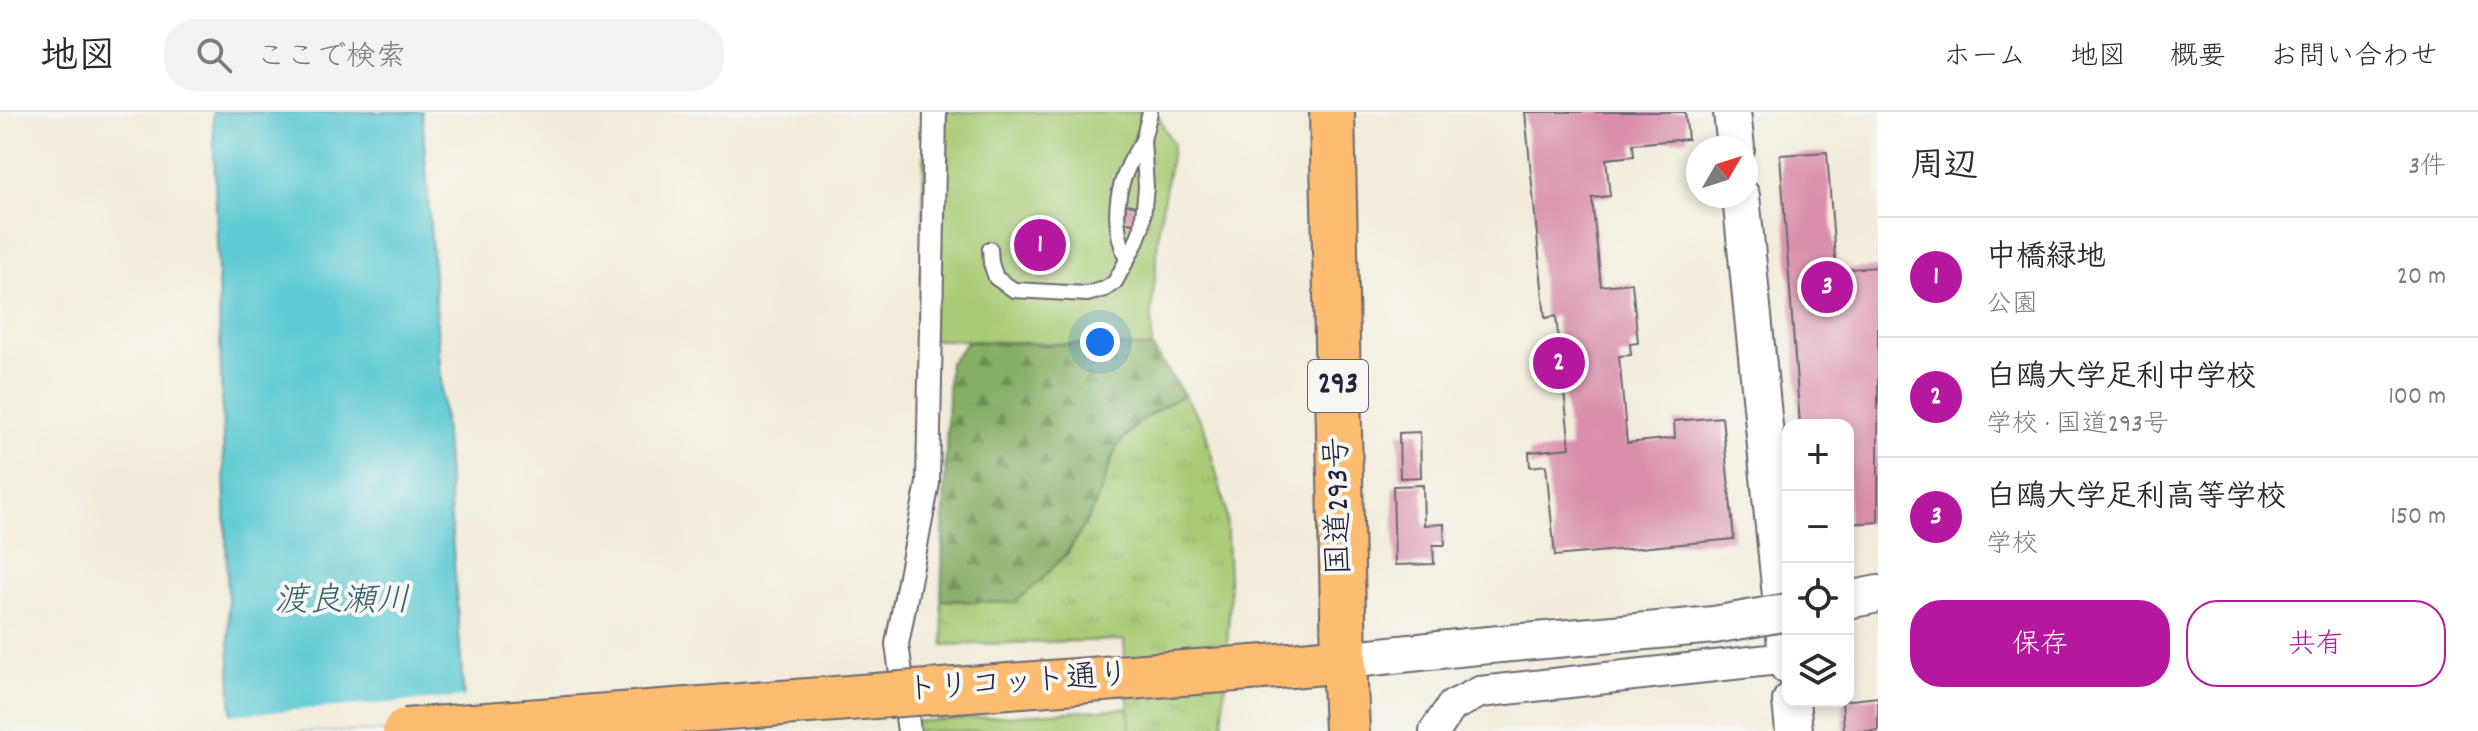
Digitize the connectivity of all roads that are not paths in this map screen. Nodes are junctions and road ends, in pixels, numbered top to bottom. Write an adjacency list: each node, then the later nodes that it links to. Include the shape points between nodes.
1 (935, 112): 18 (street, via 928,483 897,644)
2 (1150, 112): 6 (lane)
3 (1332, 112): 15 (main road, 国道293号 / 293)
4 (1732, 112): 5 (street)
5 (1735, 136)
6 (1143, 140): 9 (lane, via 1145,207); 9 (lane, via 1121,181 1117,205)
7 (1742, 208): 13 (street)
8 (990, 249): 9 (lane, via 996,278 1014,290 1044,293 1105,289)
9 (1127, 260)
10 (1878, 594): 11 (street)
11 (1854, 599)
12 (1782, 613): 15 (street, bridge, via 1714,625)
13 (1785, 635)
14 (1782, 659): 20 (street, via 1480,692 1452,706)
15 (1344, 660): 17 (main road, トリコット通り, bridge); 19 (main road, 国道293号)
16 (1792, 707): 21 (street)
17 (405, 731)
18 (909, 731)
19 (1347, 731)
20 (1435, 731)
21 (1794, 731)

